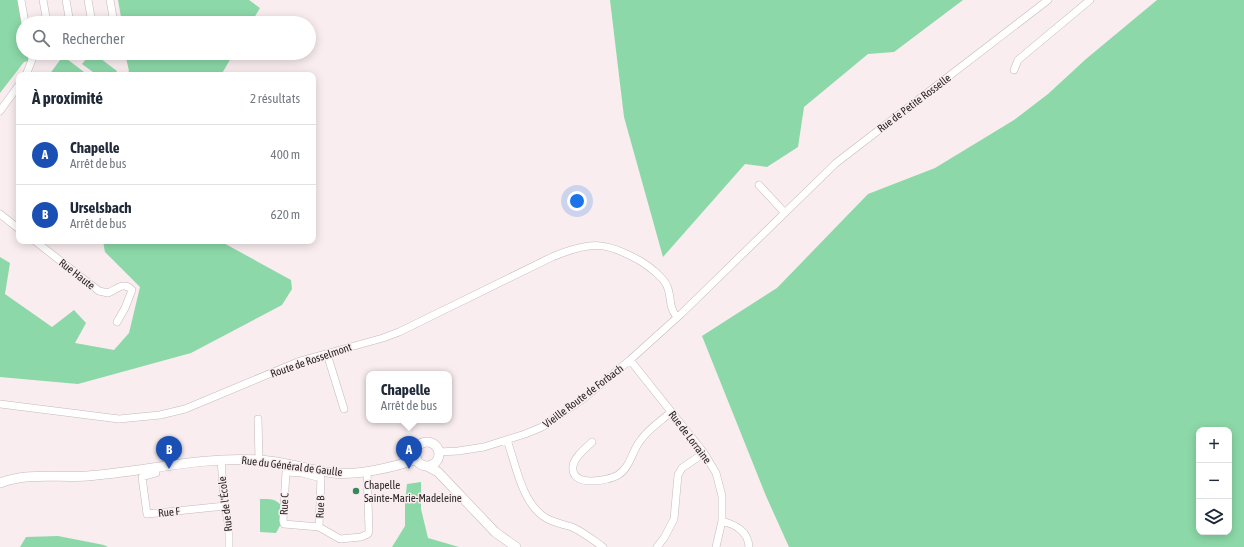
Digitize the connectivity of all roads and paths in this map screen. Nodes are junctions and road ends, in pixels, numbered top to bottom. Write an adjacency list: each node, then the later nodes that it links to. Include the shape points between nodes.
1 (21, 0): 8 (street)
2 (43, 0): 9 (street)
3 (66, 0): 10 (street)
4 (88, 0): 11 (street)
5 (110, 0): 12 (street)
6 (1048, 0): 19 (street, Rue de Petite Rosselle, via 850,152)
7 (1090, 0): 14 (street, via 1018,60)
8 (24, 16)
9 (46, 16)
10 (69, 16)
11 (91, 16)
12 (113, 16)
13 (32, 60): 15 (street)
14 (1014, 70)
15 (27, 72)
16 (16, 89): 17 (street)
17 (0, 111)
18 (760, 185): 19 (street)
19 (785, 213): 23 (street, Rue de Petite Rosselle)
20 (0, 214): 21 (street)
21 (16, 227)
22 (39, 244): 25 (street, Rue Haute, via 99,290 108,293 123,285 129,286 132,290)
23 (703, 293): 24 (street, Vieille Route de Forbach)
24 (677, 317): 26 (street, Route de Rosselmont, via 671,307 667,285 651,267 615,248 585,246 552,258 399,332); 27 (street, Vieille Route de Forbach)
25 (117, 322)
26 (328, 354): 28 (street, Route de Rosselmont, via 300,361 185,409 160,415 119,419); 29 (street)
27 (630, 360): 30 (street, Rue de Lorraine); 32 (street, Vieille Route de Forbach, via 583,399 542,427)
28 (0, 404)
29 (344, 409)
30 (671, 412): 33 (street, via 647,433 635,448 624,470 612,478 586,481 578,478 574,472 573,465); 34 (street, Rue de Lorraine)
31 (258, 419): 38 (street)
32 (508, 440): 35 (street, Vieille Route de Forbach); 50 (street, via 520,479 531,504 538,512 555,522 578,530)
33 (592, 442)
34 (704, 453): 46 (street, Rue de Lorraine, via 716,473 722,496); 51 (street, via 682,468 678,475 674,519)
35 (438, 457): 36 (main road, via 434,445 426,442 416,450); 39 (main road); 43 (main road)
36 (417, 459): 39 (main road, via 419,463); 42 (main road, Rue du Général de Gaulle, via 403,465)
37 (220, 460): 38 (main road, Rue du Général de Gaulle); 40 (main road, Rue du Général de Gaulle); 45 (street, Rue de l'École)
38 (260, 460): 41 (main road, Rue du Général de Gaulle)
39 (427, 466): 43 (main road)
40 (155, 467): 44 (main road, Rue du Général de Gaulle, via 86,476 23,476); 45 (street, Rue F, via 156,473 142,477 147,514)
41 (303, 470): 42 (main road, Rue du Général de Gaulle, via 334,473); 47 (street, Rue B, via 321,478); 47 (street, Rue C, via 286,472 283,521 284,524)
42 (367, 471): 47 (street, Rue B, via 370,528 368,534 361,538 340,539)
43 (438, 472): 49 (main road, via 495,532)
44 (0, 483)
45 (225, 506): 48 (street, Rue de l'École)
46 (722, 521): 52 (street, Rue de Lorraine); 53 (street, via 742,530 748,539)
47 (319, 527)
48 (229, 547)
49 (516, 547)
50 (603, 547)
51 (657, 547)
52 (716, 547)
53 (749, 547)

